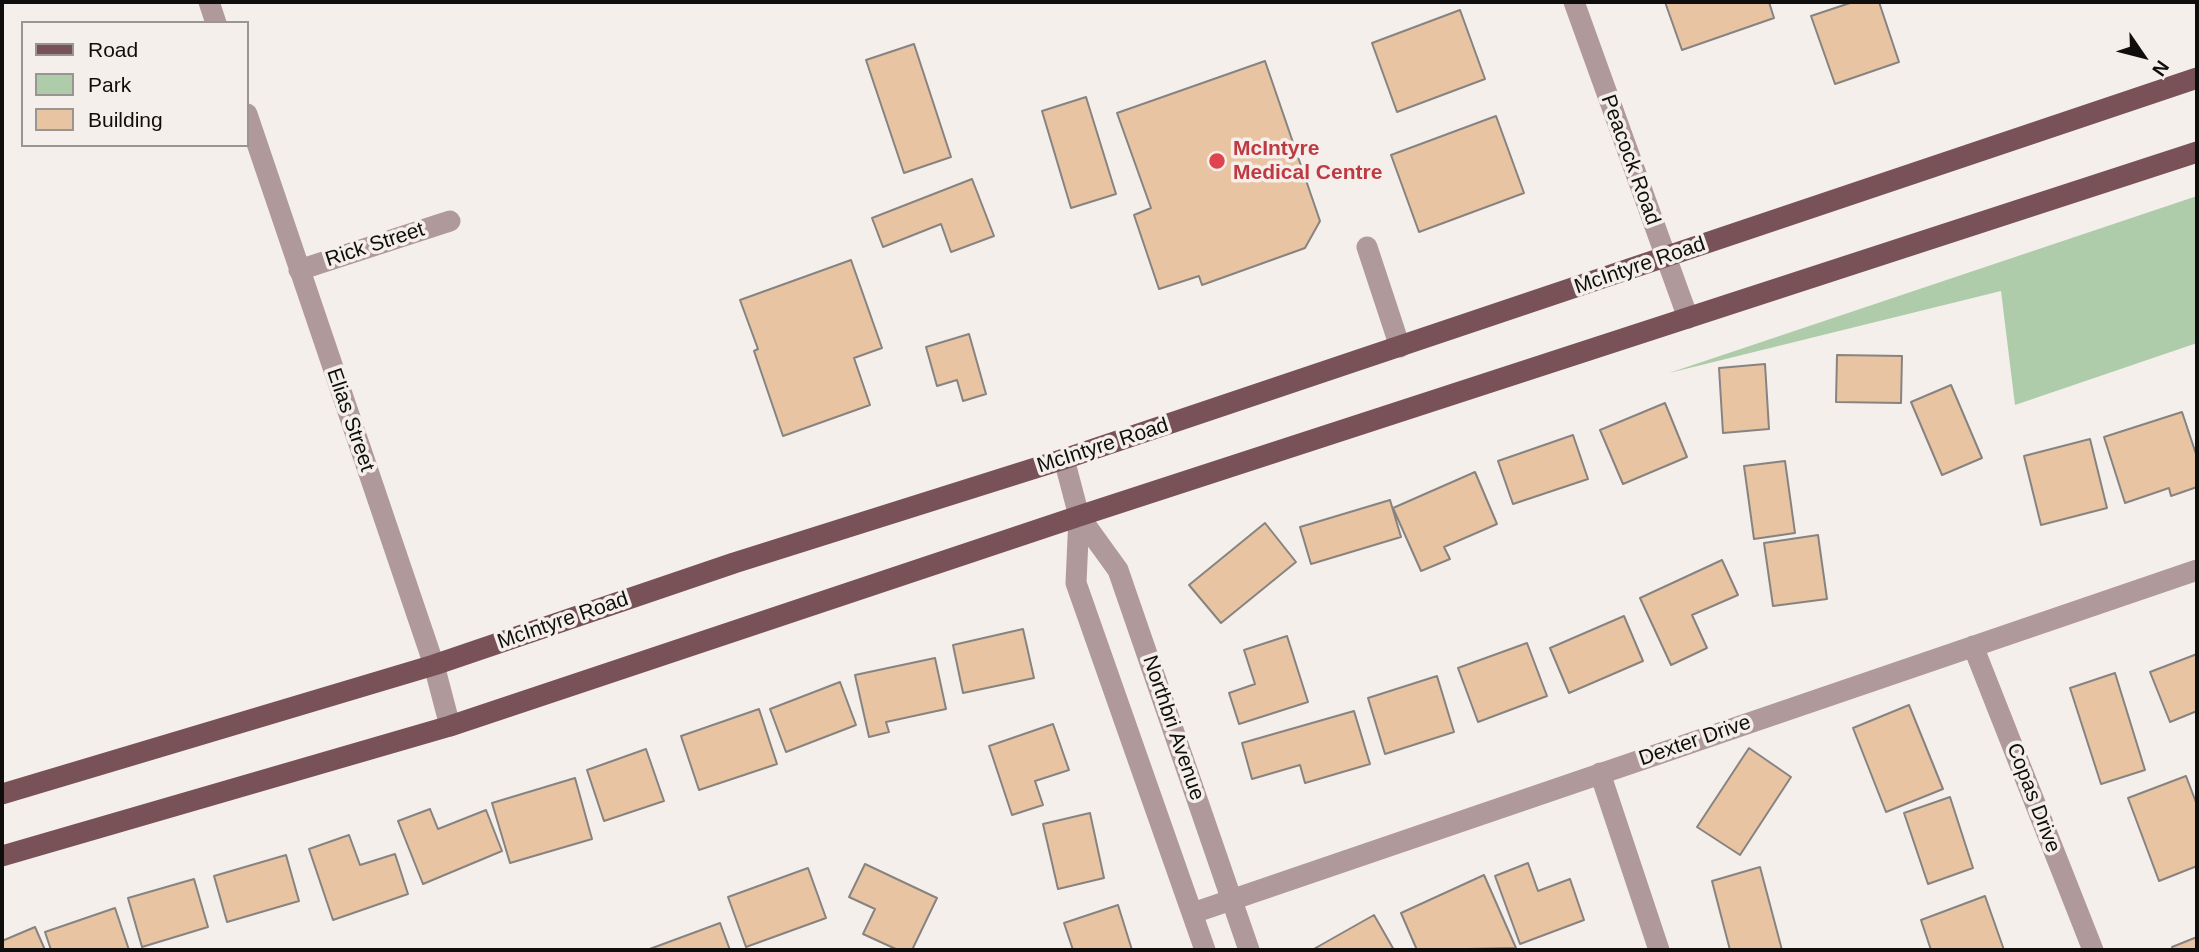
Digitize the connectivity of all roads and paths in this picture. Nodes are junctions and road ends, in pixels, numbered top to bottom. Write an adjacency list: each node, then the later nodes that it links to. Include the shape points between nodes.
1 (209, 2): 3 (street)
2 (1574, 2): 9 (street, Peacock Road)
3 (215, 21)
4 (2197, 78): 9 (main road, McIntyre Road)
5 (248, 117): 10 (street, Elias Street)
6 (2197, 152): 11 (main road)
7 (450, 221): 10 (street, Rick Street)
8 (1367, 247): 12 (street)
9 (1666, 257): 11 (street, Peacock Road); 12 (main road, McIntyre Road)
10 (299, 270): 17 (street, Elias Street)
11 (1688, 318): 14 (main road)
12 (1400, 346): 13 (main road, McIntyre Road)
13 (1064, 459): 14 (street, Northbri Avenue); 17 (main road, McIntyre Road, via 734,563)
14 (1079, 516): 18 (main road); 22 (street, Northbri Avenue, via 1118,570); 23 (street, Northbri Avenue, via 1076,583)
15 (2197, 570): 16 (street, Dexter Drive)
16 (1973, 646): 19 (street, Dexter Drive); 27 (street, Copas Drive)
17 (434, 665): 18 (street, Elias Street); 20 (main road, McIntyre Road)
18 (450, 726): 21 (main road)
19 (1600, 773): 22 (street, Dexter Drive); 26 (street)
20 (2, 794)
21 (2, 856)
22 (1232, 898): 23 (street, Dexter Drive); 25 (street, Northbri Avenue)
23 (1193, 914): 24 (street, Northbri Avenue)
24 (1205, 950)
25 (1249, 950)
26 (1659, 950)
27 (2093, 950)

